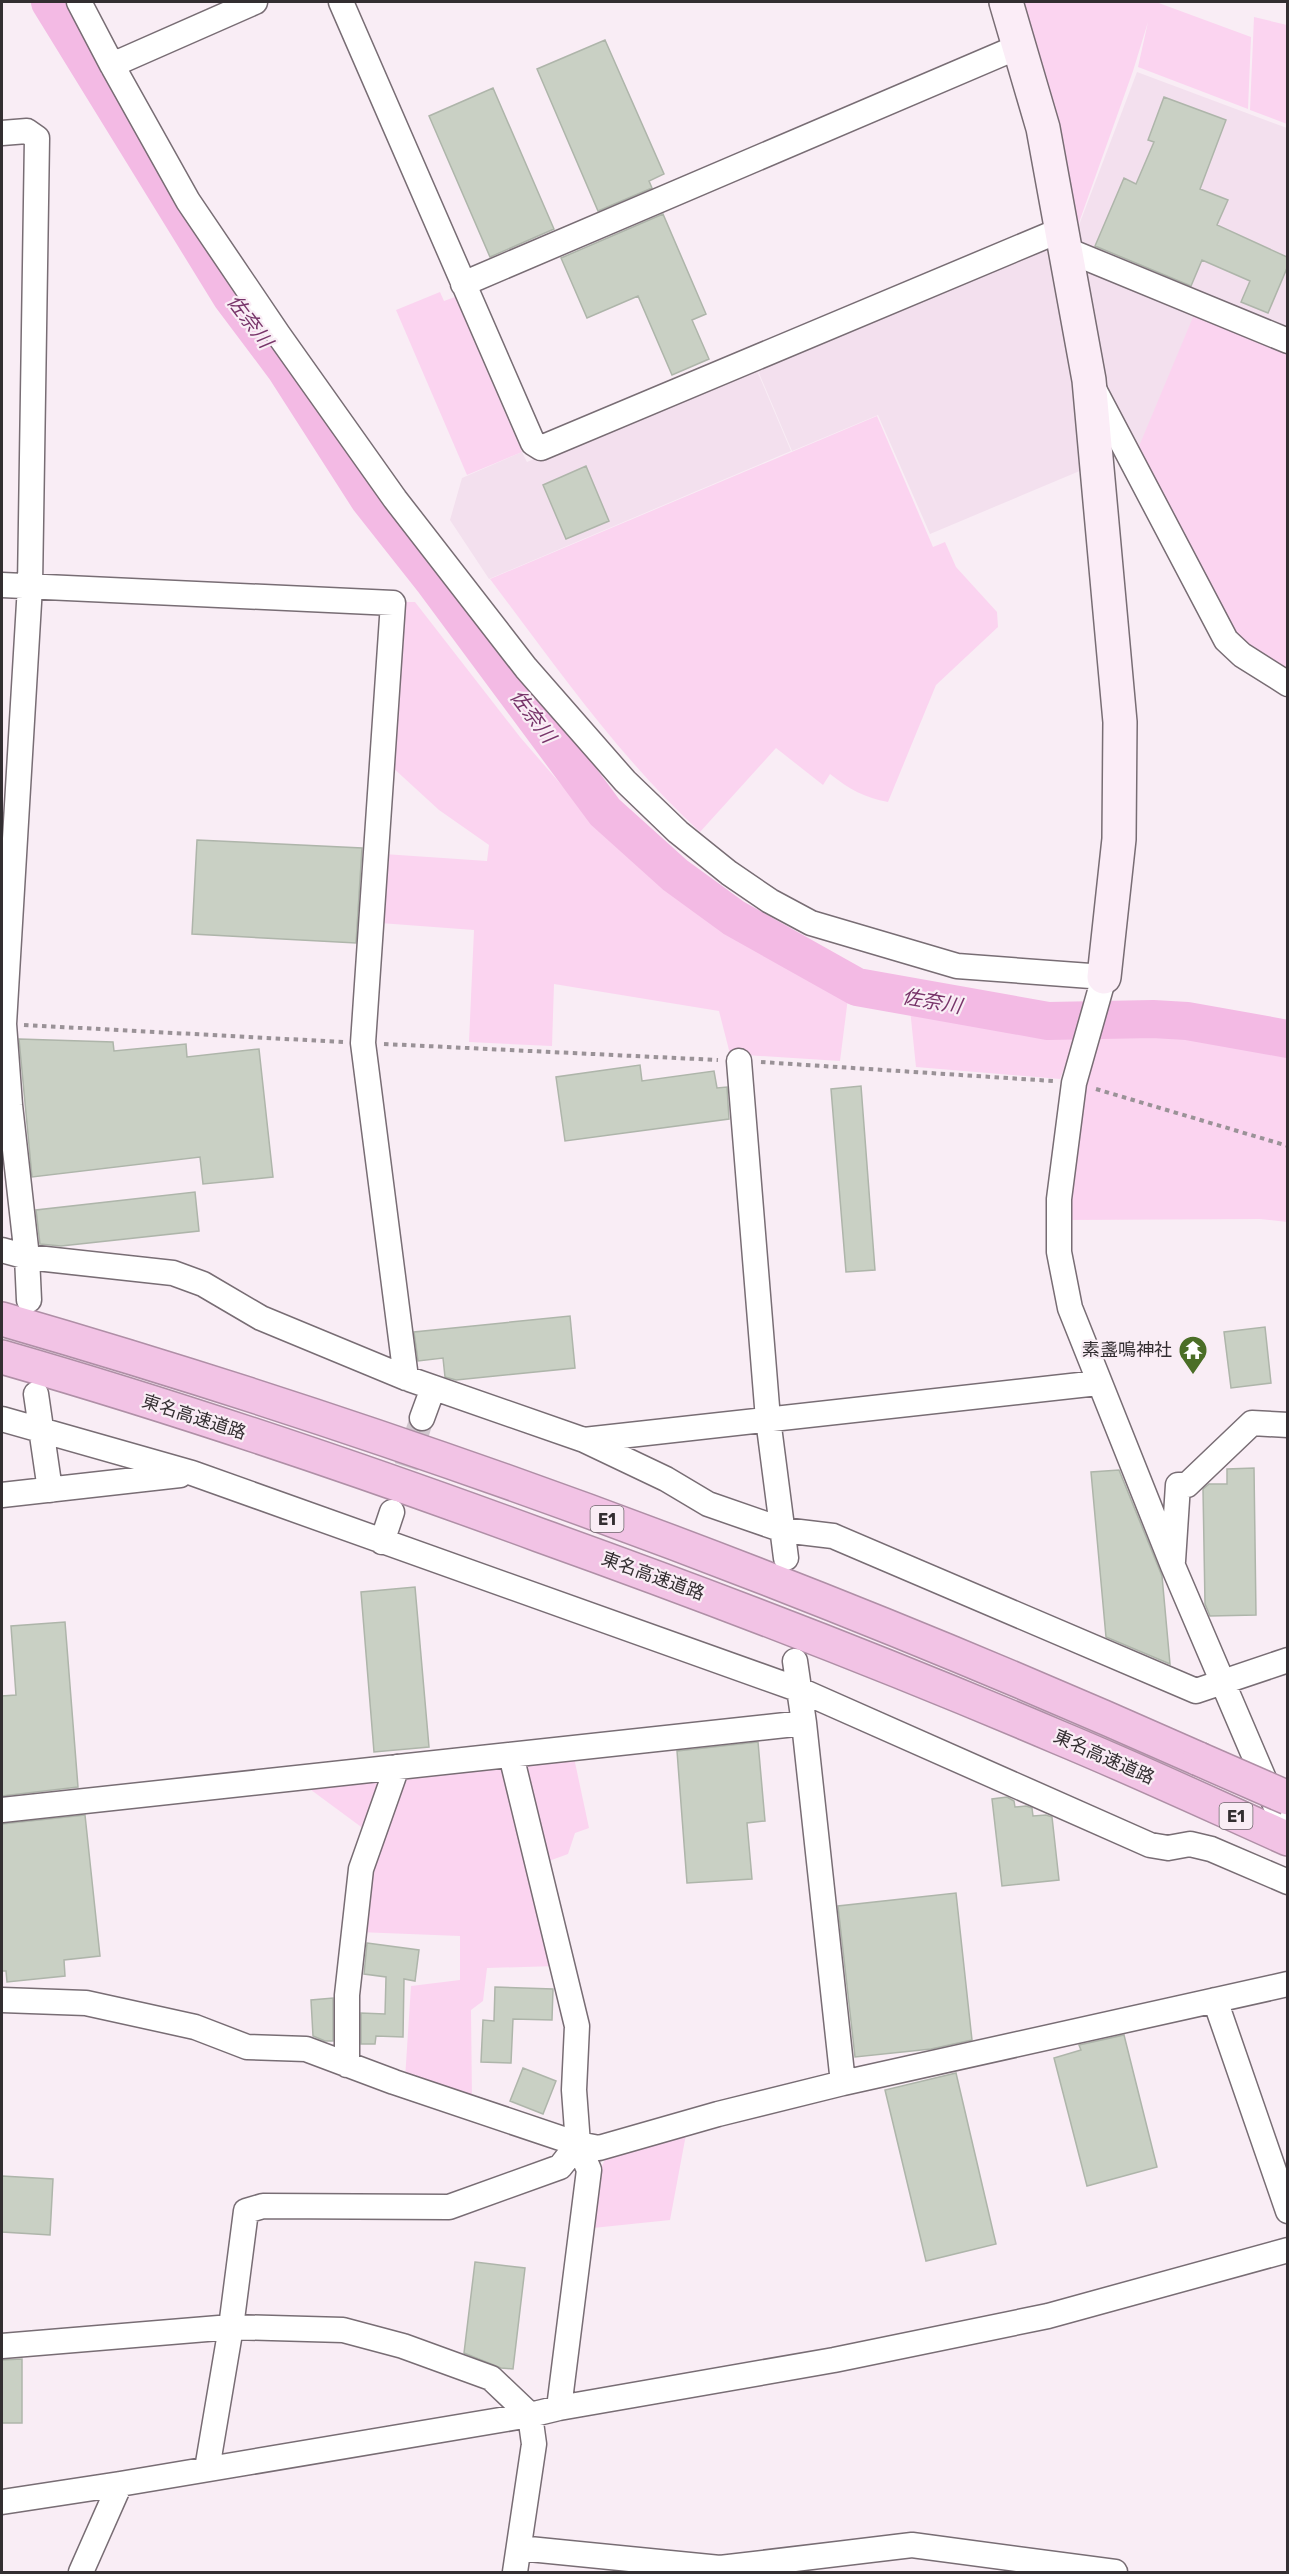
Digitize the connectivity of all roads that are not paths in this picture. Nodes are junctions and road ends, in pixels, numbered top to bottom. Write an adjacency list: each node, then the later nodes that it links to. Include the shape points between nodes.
1 (79, 2): 6 (street)
2 (255, 2): 6 (street)
3 (341, 2): 9 (street)
4 (1006, 2): 5 (street)
5 (1020, 46): 8 (street, via 1043,128); 9 (street)
6 (112, 65): 15 (street, via 188,201 395,499 526,668 625,782 678,832 729,873 810,923 957,966)
7 (2, 133): 13 (street, via 27,131 37,138)
8 (1065, 239): 9 (street, via 541,448 533,443); 10 (street); 11 (street)
9 (463, 284)
10 (1287, 341)
11 (1089, 380): 14 (street, via 1217,627 1242,655); 15 (street, via 1120,722 1119,839)
12 (2, 585): 13 (street)
13 (30, 586): 18 (street, via 4,1024); 22 (street, via 393,603 363,1043)
14 (1287, 684)
15 (1104, 977): 23 (street, via 1074,1083 1059,1199 1059,1252 1070,1308)
16 (739, 1061): 28 (street)
17 (2, 1250): 18 (street)
18 (27, 1257): 19 (street); 22 (street, via 173,1273 203,1284 261,1318)
19 (28, 1300)
20 (2, 1319): 47 (highway, 東名高速道路 / E1, bridge, via 384,1439 654,1536 1078,1705)
21 (2, 1357): 49 (highway, 東名高速道路 / E1, via 372,1474 640,1571 862,1655)
22 (406, 1378): 24 (street)
23 (1098, 1383): 28 (street); 39 (street)
24 (433, 1388): 26 (street); 31 (street)
25 (36, 1394): 30 (street)
26 (422, 1418)
27 (2, 1419): 30 (street)
28 (768, 1419): 31 (street); 36 (street)
29 (1287, 1425): 39 (street, via 1252,1423 1187,1485 1178,1485)
30 (43, 1429): 32 (street); 33 (street)
31 (584, 1440): 36 (street, via 708,1503)
32 (192, 1473): 33 (street); 37 (street)
33 (50, 1490): 34 (street)
34 (2, 1495)
35 (392, 1512): 37 (street)
36 (783, 1530): 38 (street); 42 (street, via 833,1536 1196,1691)
37 (382, 1542): 43 (street)
38 (786, 1558)
39 (1173, 1566): 42 (street)
40 (795, 1660): 43 (street)
41 (1287, 1660): 42 (street)
42 (1222, 1681): 49 (street)
43 (800, 1690): 44 (street); 50 (street, via 1150,1845 1168,1848 1190,1844 1211,1849)
44 (804, 1723): 45 (street); 55 (street)
45 (511, 1755): 46 (street); 56 (street, via 577,2026 574,2090)
46 (397, 1767): 48 (street); 54 (street, via 361,1869 347,1995)
47 (1287, 1798)
48 (2, 1810)
49 (1287, 1837)
50 (1287, 1882)
51 (1287, 1984): 53 (street)
52 (2, 2000): 54 (street, via 86,2002 195,2027 247,2047 306,2049)
53 (1215, 2000): 55 (street); 57 (street)
54 (347, 2064): 56 (street)
55 (843, 2083): 56 (street, via 599,2148)
56 (578, 2144): 59 (street, via 560,2167 449,2207 264,2206 246,2211); 61 (street, via 589,2170)
57 (1287, 2211)
58 (1287, 2250): 61 (street, via 1048,2316 834,2360)
59 (231, 2327): 60 (street); 62 (street, via 343,2330 403,2346 491,2378); 63 (street)
60 (2, 2346)
61 (559, 2408): 62 (street)
62 (530, 2415): 63 (street); 66 (street, via 534,2444)
63 (207, 2469): 64 (street)
64 (120, 2484): 65 (street); 67 (street)
65 (2, 2502)
66 (519, 2548): 68 (street); 69 (street, via 720,2568 912,2545)
67 (81, 2572)
68 (516, 2572)
69 (1110, 2572): 70 (street)
70 (1115, 2572)

